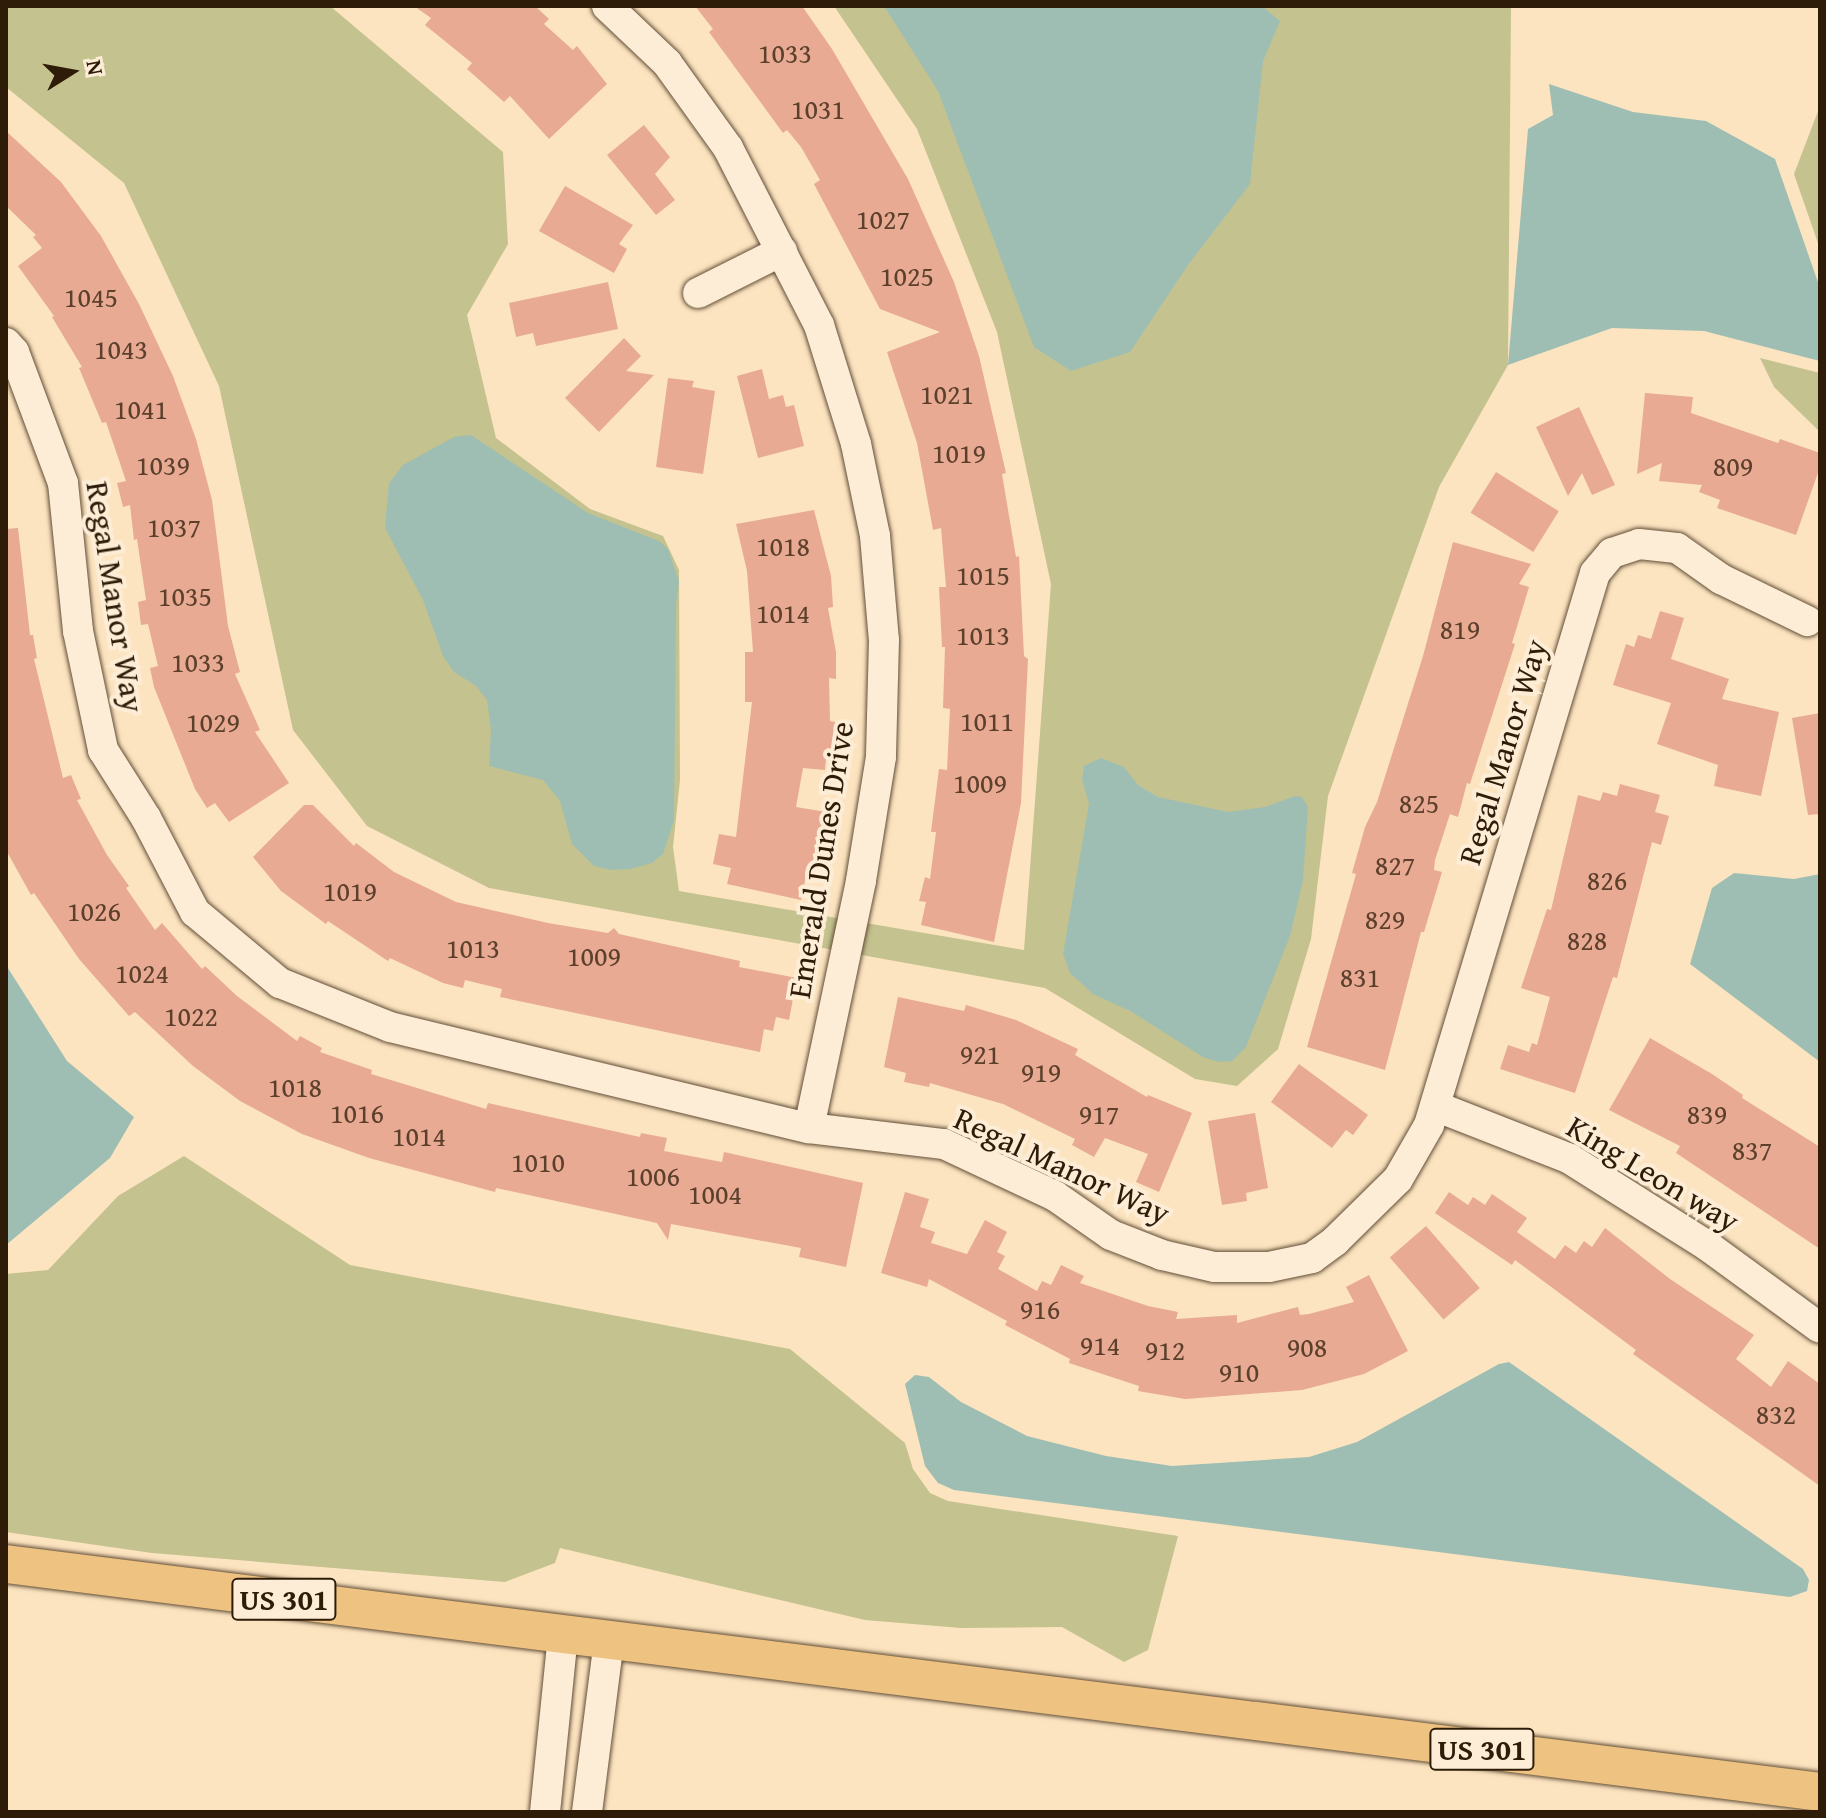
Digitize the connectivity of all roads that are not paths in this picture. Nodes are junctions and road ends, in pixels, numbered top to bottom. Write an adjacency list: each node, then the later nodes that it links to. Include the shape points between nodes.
1 (607, 6): 2 (street, Emerald Dunes Drive, via 667,63 728,148)
2 (782, 251): 3 (street); 7 (street, Emerald Dunes Drive, via 819,325 856,444 875,536 884,640 881,757)
3 (698, 293)
4 (6, 343): 7 (street, Regal Manor Way, via 14,352 63,483 78,631 103,750 195,912 280,983 390,1027)
5 (1807, 621): 6 (street, Regal Manor Way, via 1721,579 1677,548 1639,544 1612,553 1595,573)
6 (1435, 1106): 7 (street, Regal Manor Way, via 1398,1179 1377,1200 1312,1258 1269,1267 1214,1267 1162,1255 1111,1235 1055,1196 944,1144); 8 (street, King Leon way, via 1570,1159 1709,1247)
7 (809, 1128)
8 (1820, 1328)
9 (6, 1564): 10 (main road, US 301)
10 (563, 1634): 11 (main road, US 301); 13 (street)
11 (609, 1640): 12 (main road, US 301); 14 (street)
12 (1820, 1792)
13 (545, 1812)
14 (587, 1812)

